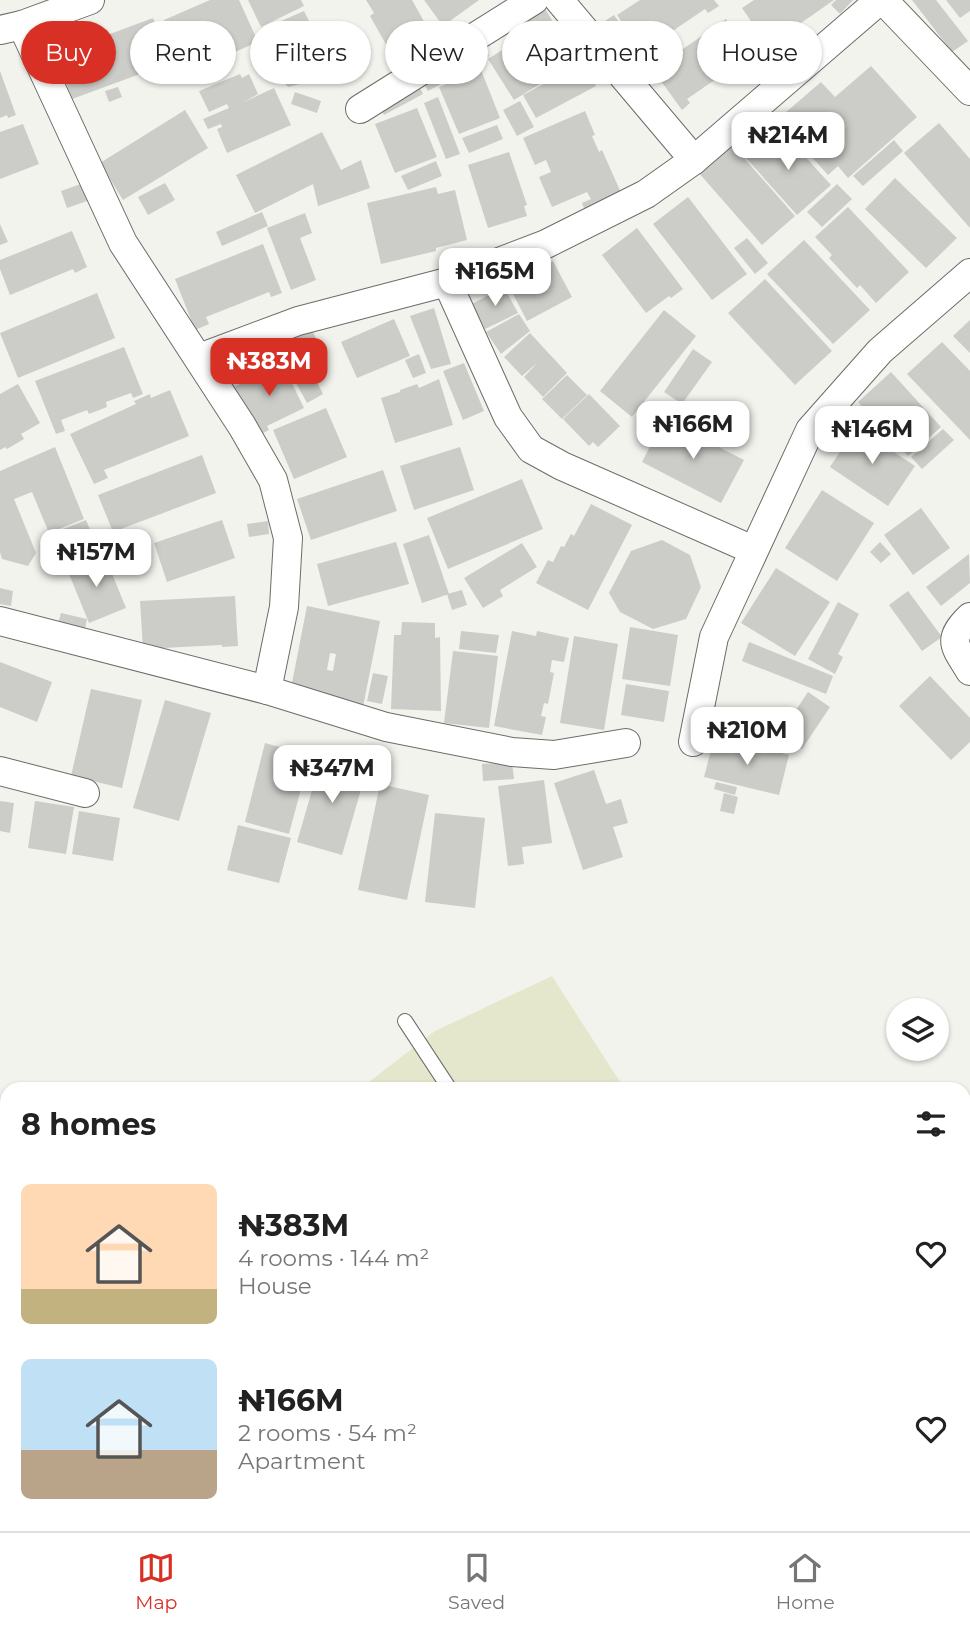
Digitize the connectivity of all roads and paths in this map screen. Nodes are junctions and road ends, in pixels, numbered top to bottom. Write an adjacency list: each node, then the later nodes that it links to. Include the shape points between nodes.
1 (90, 0): 5 (street)
2 (534, 0): 7 (street)
3 (559, 0): 8 (street)
4 (881, 0): 6 (street); 8 (street)
5 (11, 28): 11 (street, via 123,243)
6 (970, 91)
7 (360, 109)
8 (694, 160): 10 (street, via 646,194 546,244)
9 (970, 273): 12 (street, via 880,351 810,430)
10 (447, 282): 11 (street, via 298,321); 12 (street, via 508,417 531,449)
11 (199, 358): 16 (street, via 272,480 288,538 284,607)
12 (753, 550): 17 (street, via 714,637)
13 (970, 617): 15 (street, via 957,629 955,638)
14 (0, 621): 16 (street)
15 (970, 671)
16 (267, 690): 18 (street, via 386,727 512,752 554,755)
17 (693, 742)
18 (626, 743)
19 (0, 771): 20 (street)
20 (85, 793)
21 (405, 1021): 22 (lane)
22 (445, 1082)

